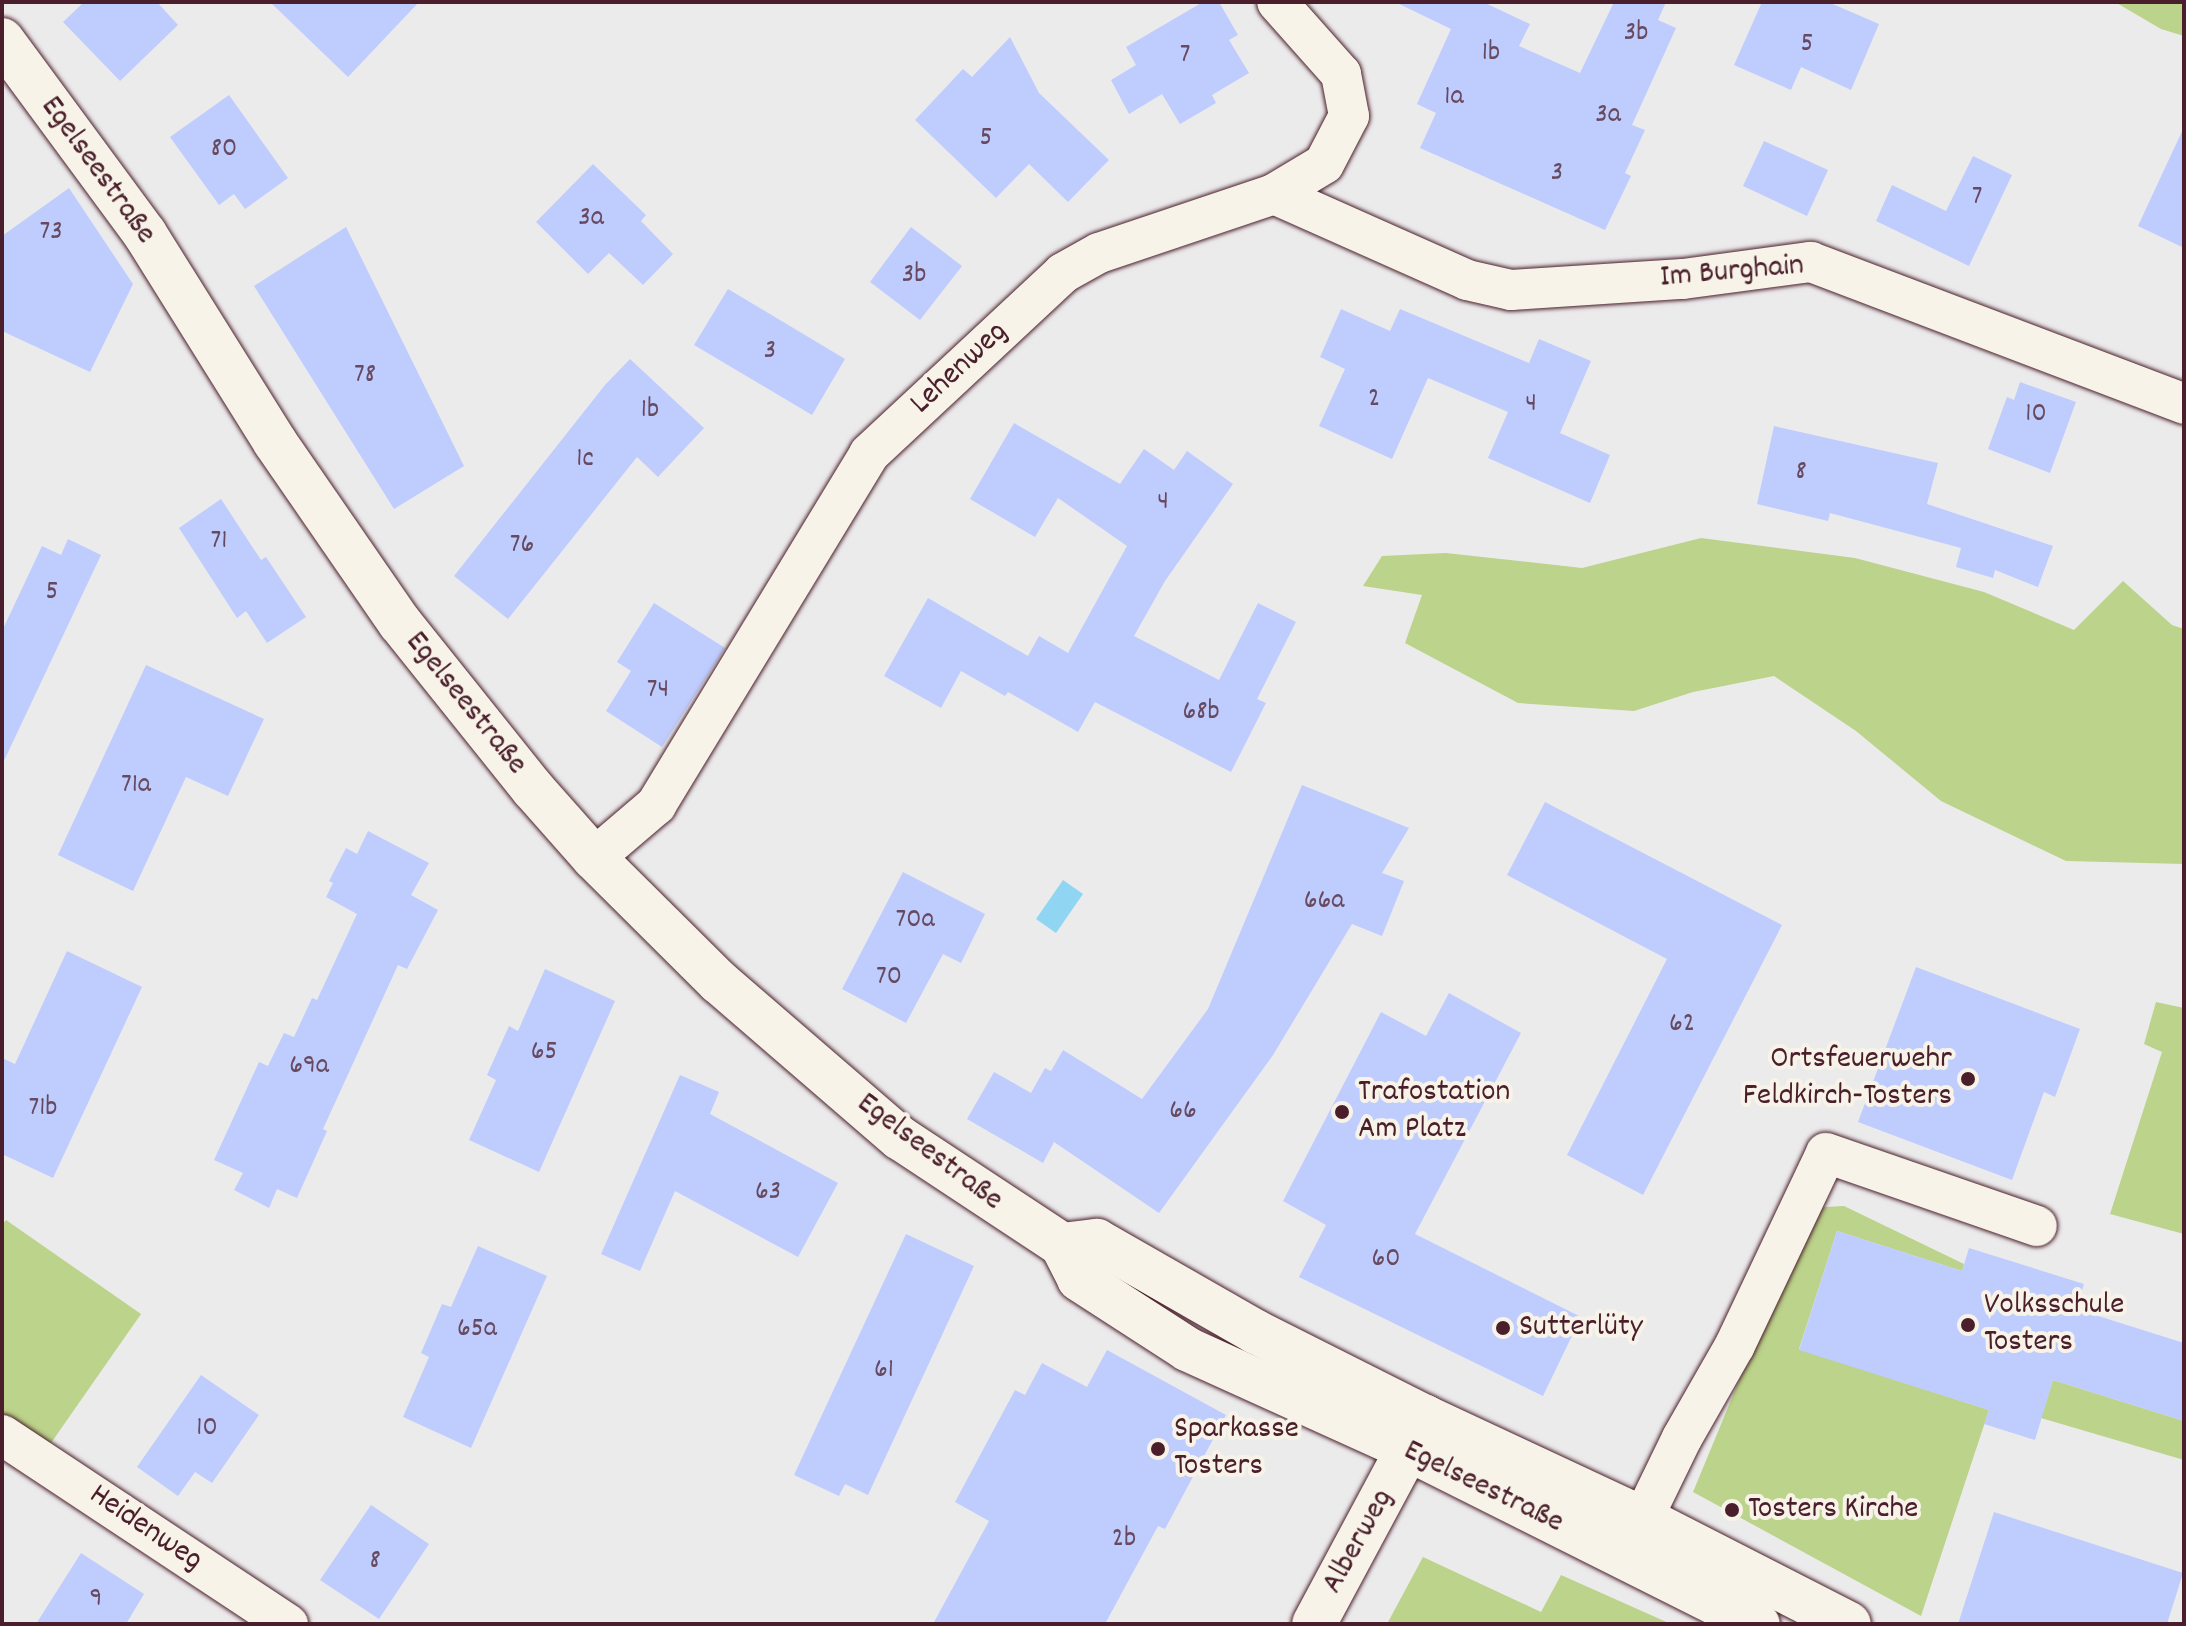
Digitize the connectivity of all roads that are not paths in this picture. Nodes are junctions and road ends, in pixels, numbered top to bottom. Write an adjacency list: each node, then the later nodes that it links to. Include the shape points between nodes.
1 (1277, 2): 3 (street, Lehenweg, via 1341,74 1349,116 1324,164)
2 (2, 40): 5 (main road, Egelseestraße, via 145,234 275,442 400,623)
3 (1274, 194): 4 (street, Im Burghain, via 1467,280 1511,290 1683,279 1811,262); 5 (street, Lehenweg, via 1099,253 1063,273 869,454 656,805)
4 (2184, 404)
5 (594, 858): 7 (main road, Egelseestraße, via 719,982 900,1138 1062,1245 1097,1241)
6 (2037, 1226): 9 (street, via 1826,1153 1735,1345)
7 (1418, 1434): 9 (main road, Egelseestraße); 11 (main road, Alberweg)
8 (2, 1435): 10 (street, Heidenweg)
9 (1634, 1538): 12 (main road, Egelseestraße); 13 (main road, Egelseestraße)
10 (288, 1624)
11 (1314, 1624)
12 (1758, 1624)
13 (1849, 1624)

